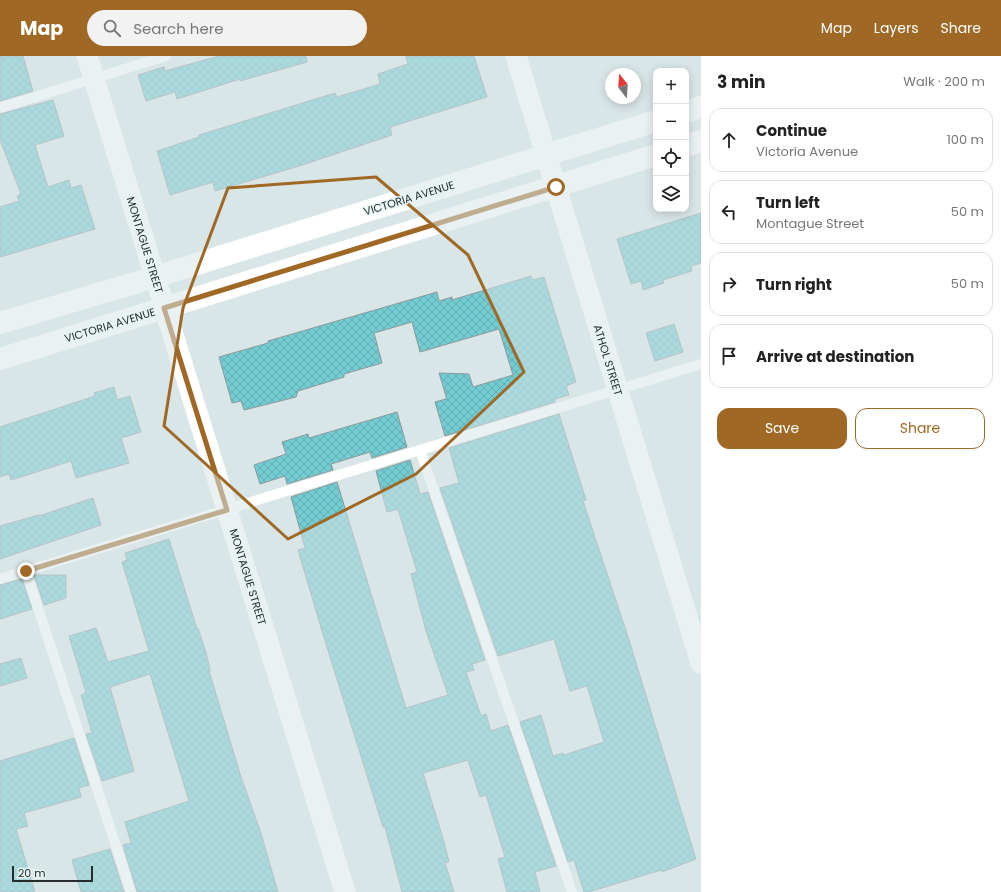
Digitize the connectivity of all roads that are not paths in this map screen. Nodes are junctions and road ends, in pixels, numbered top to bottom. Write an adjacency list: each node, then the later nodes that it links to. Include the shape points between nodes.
1 (86, 56): 4 (street, MONTAGUE STREET)
2 (166, 56): 4 (lane)
3 (516, 56): 11 (street, ATHOL STREET)
4 (94, 79): 6 (lane); 14 (street, MONTAGUE STREET)
5 (701, 107): 7 (street)
6 (0, 108)
7 (689, 111)
8 (653, 122): 11 (street, VICTORIA AVENUE)
9 (701, 142): 10 (street)
10 (689, 145)
11 (546, 155): 13 (street, ATHOL STREET); 14 (street, VICTORIA AVENUE)
12 (653, 157): 13 (street, VICTORIA AVENUE)
13 (556, 187): 15 (street, VICTORIA AVENUE); 19 (street, ATHOL STREET)
14 (155, 277): 15 (street, MONTAGUE STREET); 16 (street, VICTORIA AVENUE)
15 (164, 308): 17 (street, VICTORIA AVENUE); 21 (street, MONTAGUE STREET)
16 (0, 323)
17 (0, 359)
18 (701, 364): 19 (lane)
19 (618, 390): 20 (lane); 24 (street, ATHOL STREET)
20 (420, 450): 21 (lane); 27 (lane)
21 (227, 510): 22 (lane); 26 (street, MONTAGUE STREET)
22 (26, 571): 23 (lane); 25 (lane)
23 (0, 579)
24 (701, 663)
25 (131, 892)
26 (345, 892)
27 (572, 892)

